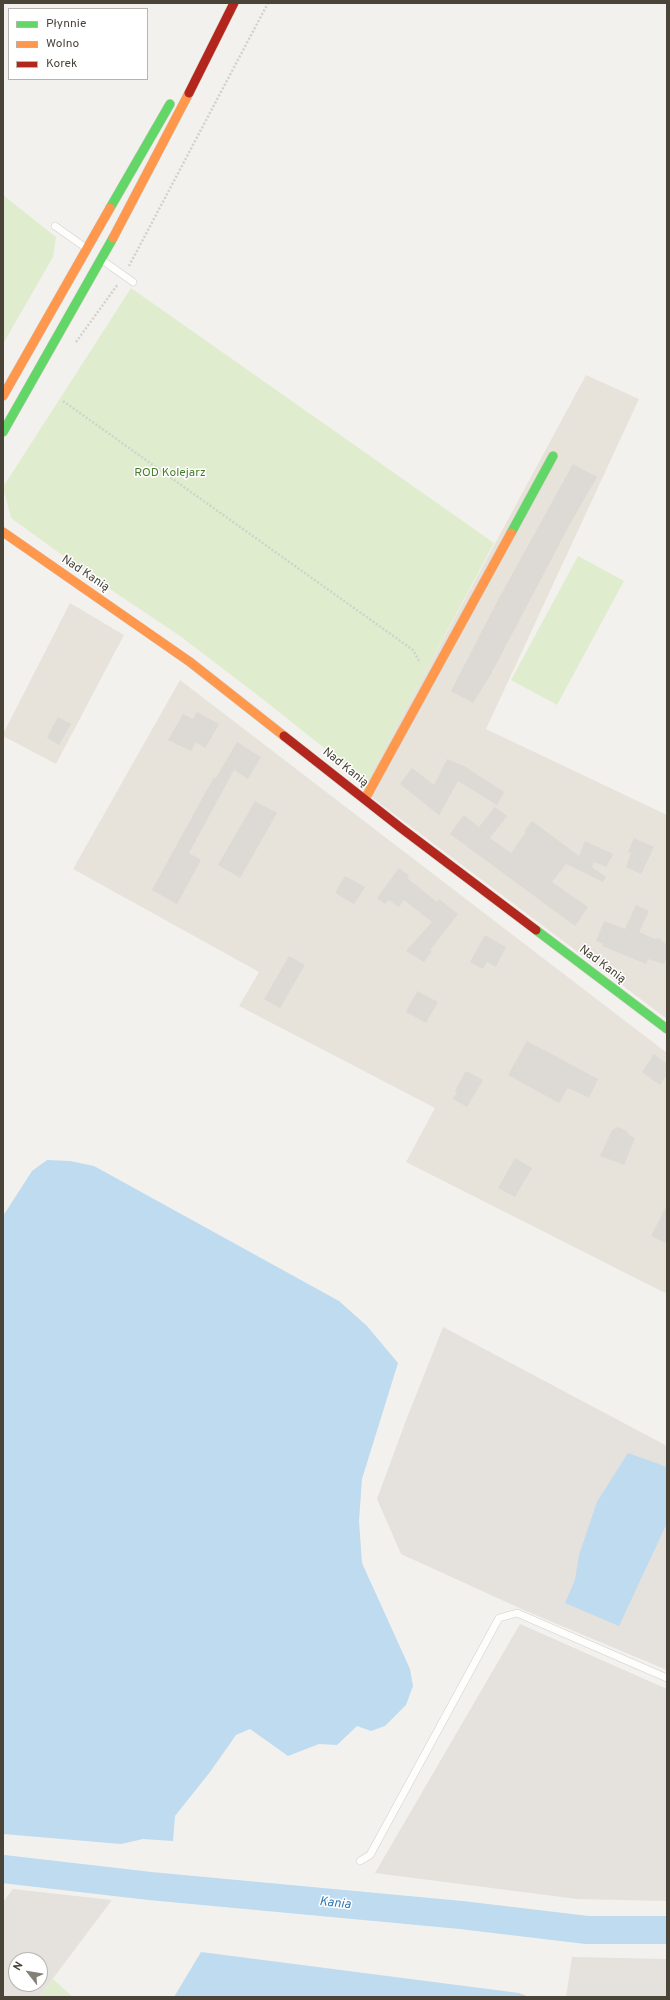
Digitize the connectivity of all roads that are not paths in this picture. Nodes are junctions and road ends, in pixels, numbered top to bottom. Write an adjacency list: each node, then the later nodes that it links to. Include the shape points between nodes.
1 (234, 3): 2 (street)
2 (228, 13): 3 (street); 6 (street, via 176,120)
3 (185, 80)
4 (176, 94): 6 (street)
5 (55, 226): 6 (lane)
6 (94, 254): 7 (lane); 8 (street); 9 (street)
7 (133, 282)
8 (3, 396)
9 (3, 432)
10 (553, 456): 12 (street)
11 (3, 532): 12 (street, Nad Kanią, via 190,662)
12 (365, 799): 13 (street, Nad Kanią)
13 (667, 1029)
14 (667, 1678): 15 (lane, via 517,1613 499,1618 370,1855)
15 (360, 1860)

